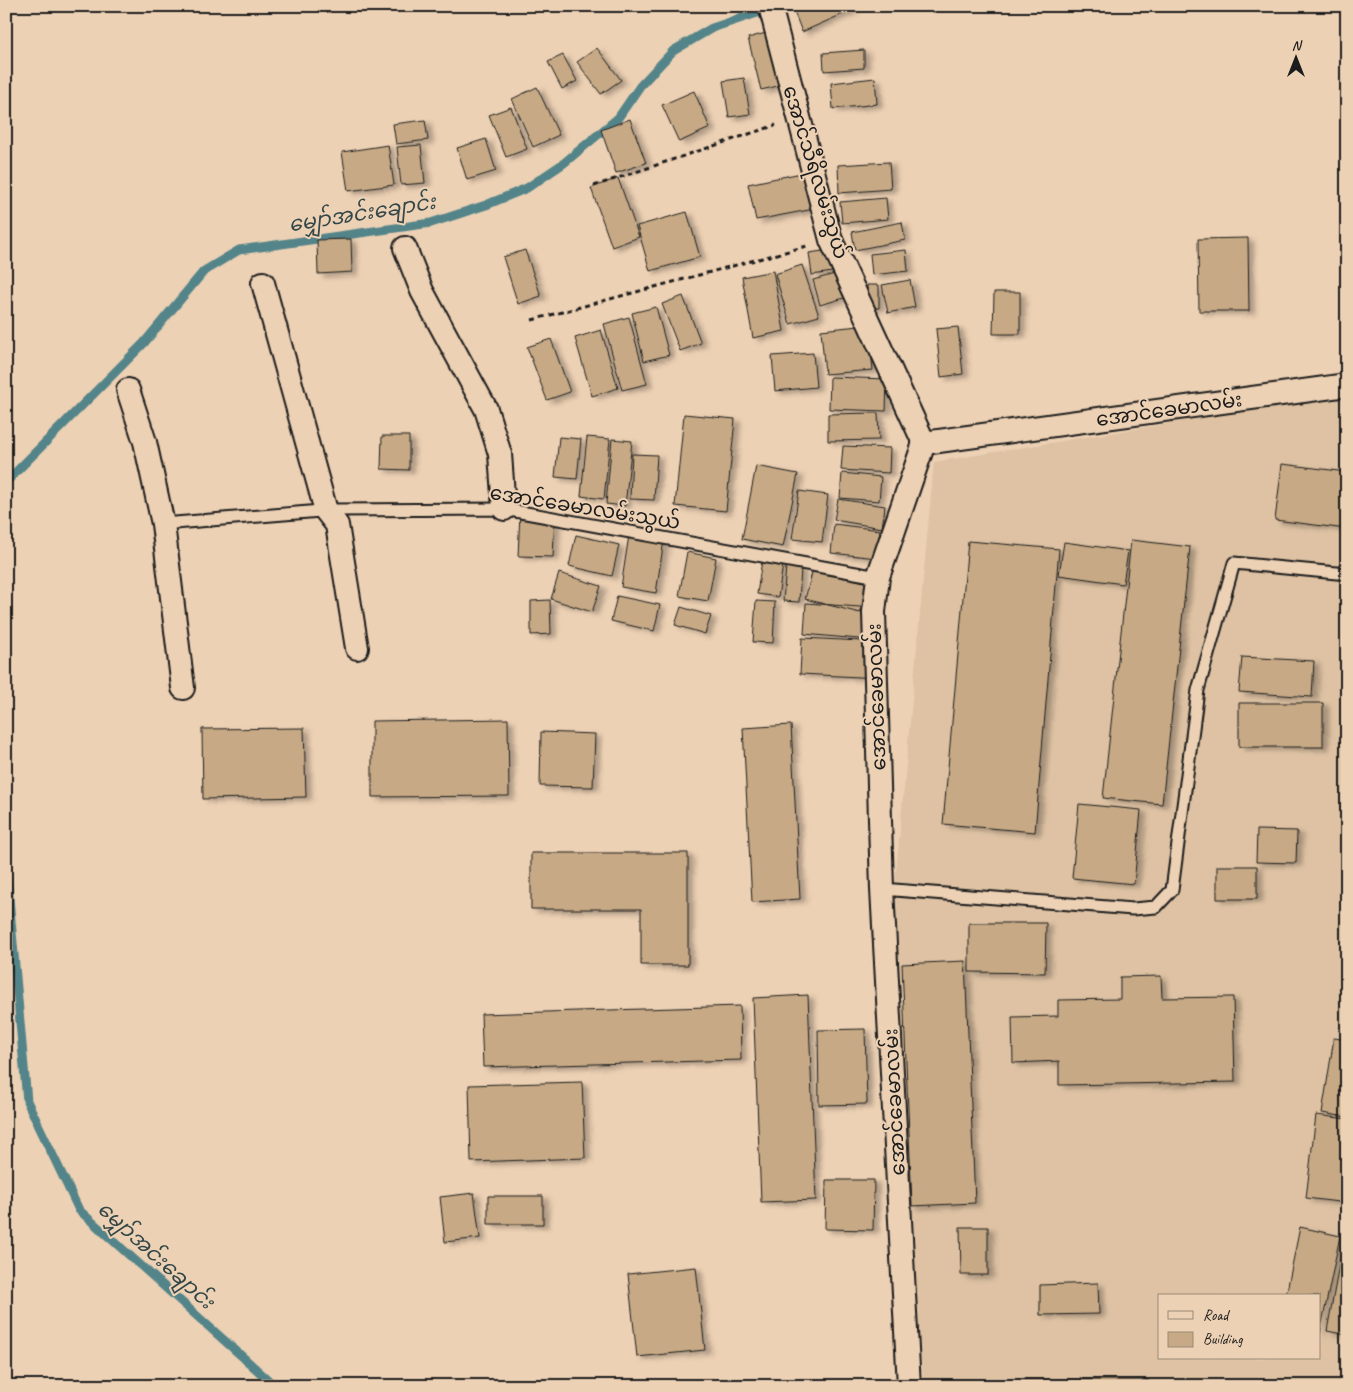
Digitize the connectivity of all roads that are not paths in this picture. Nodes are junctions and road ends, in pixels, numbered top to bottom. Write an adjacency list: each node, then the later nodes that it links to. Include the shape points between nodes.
1 (770, 6): 6 (street, အောင်သီရိလမ်းသွယ်, via 831,240)
2 (405, 248): 7 (street, via 422,290 486,409 500,454)
3 (263, 283): 8 (street)
4 (1347, 385): 6 (street, အောင်ခေမာလမ်း)
5 (128, 390): 9 (street, via 145,442)
6 (924, 443): 11 (street, အောင်ခေမာလမ်း)
7 (504, 509): 8 (lane, အောင်ခေမာလမ်းသွယ်); 11 (lane, အောင်ခေမာလမ်းသွယ်)
8 (326, 511): 9 (lane, အောင်ခေမာလမ်းသွယ်); 12 (street, via 337,525)
9 (164, 524): 13 (street)
10 (1347, 574): 14 (lane, via 1234,563 1198,690 1172,890 1156,907 1133,909)
11 (878, 577): 14 (street, အောင်ခေမာလမ်း, via 874,612)
12 (358, 648)
13 (183, 688)
14 (882, 889): 15 (street, အောင်ခေမာလမ်း)
15 (909, 1386)

